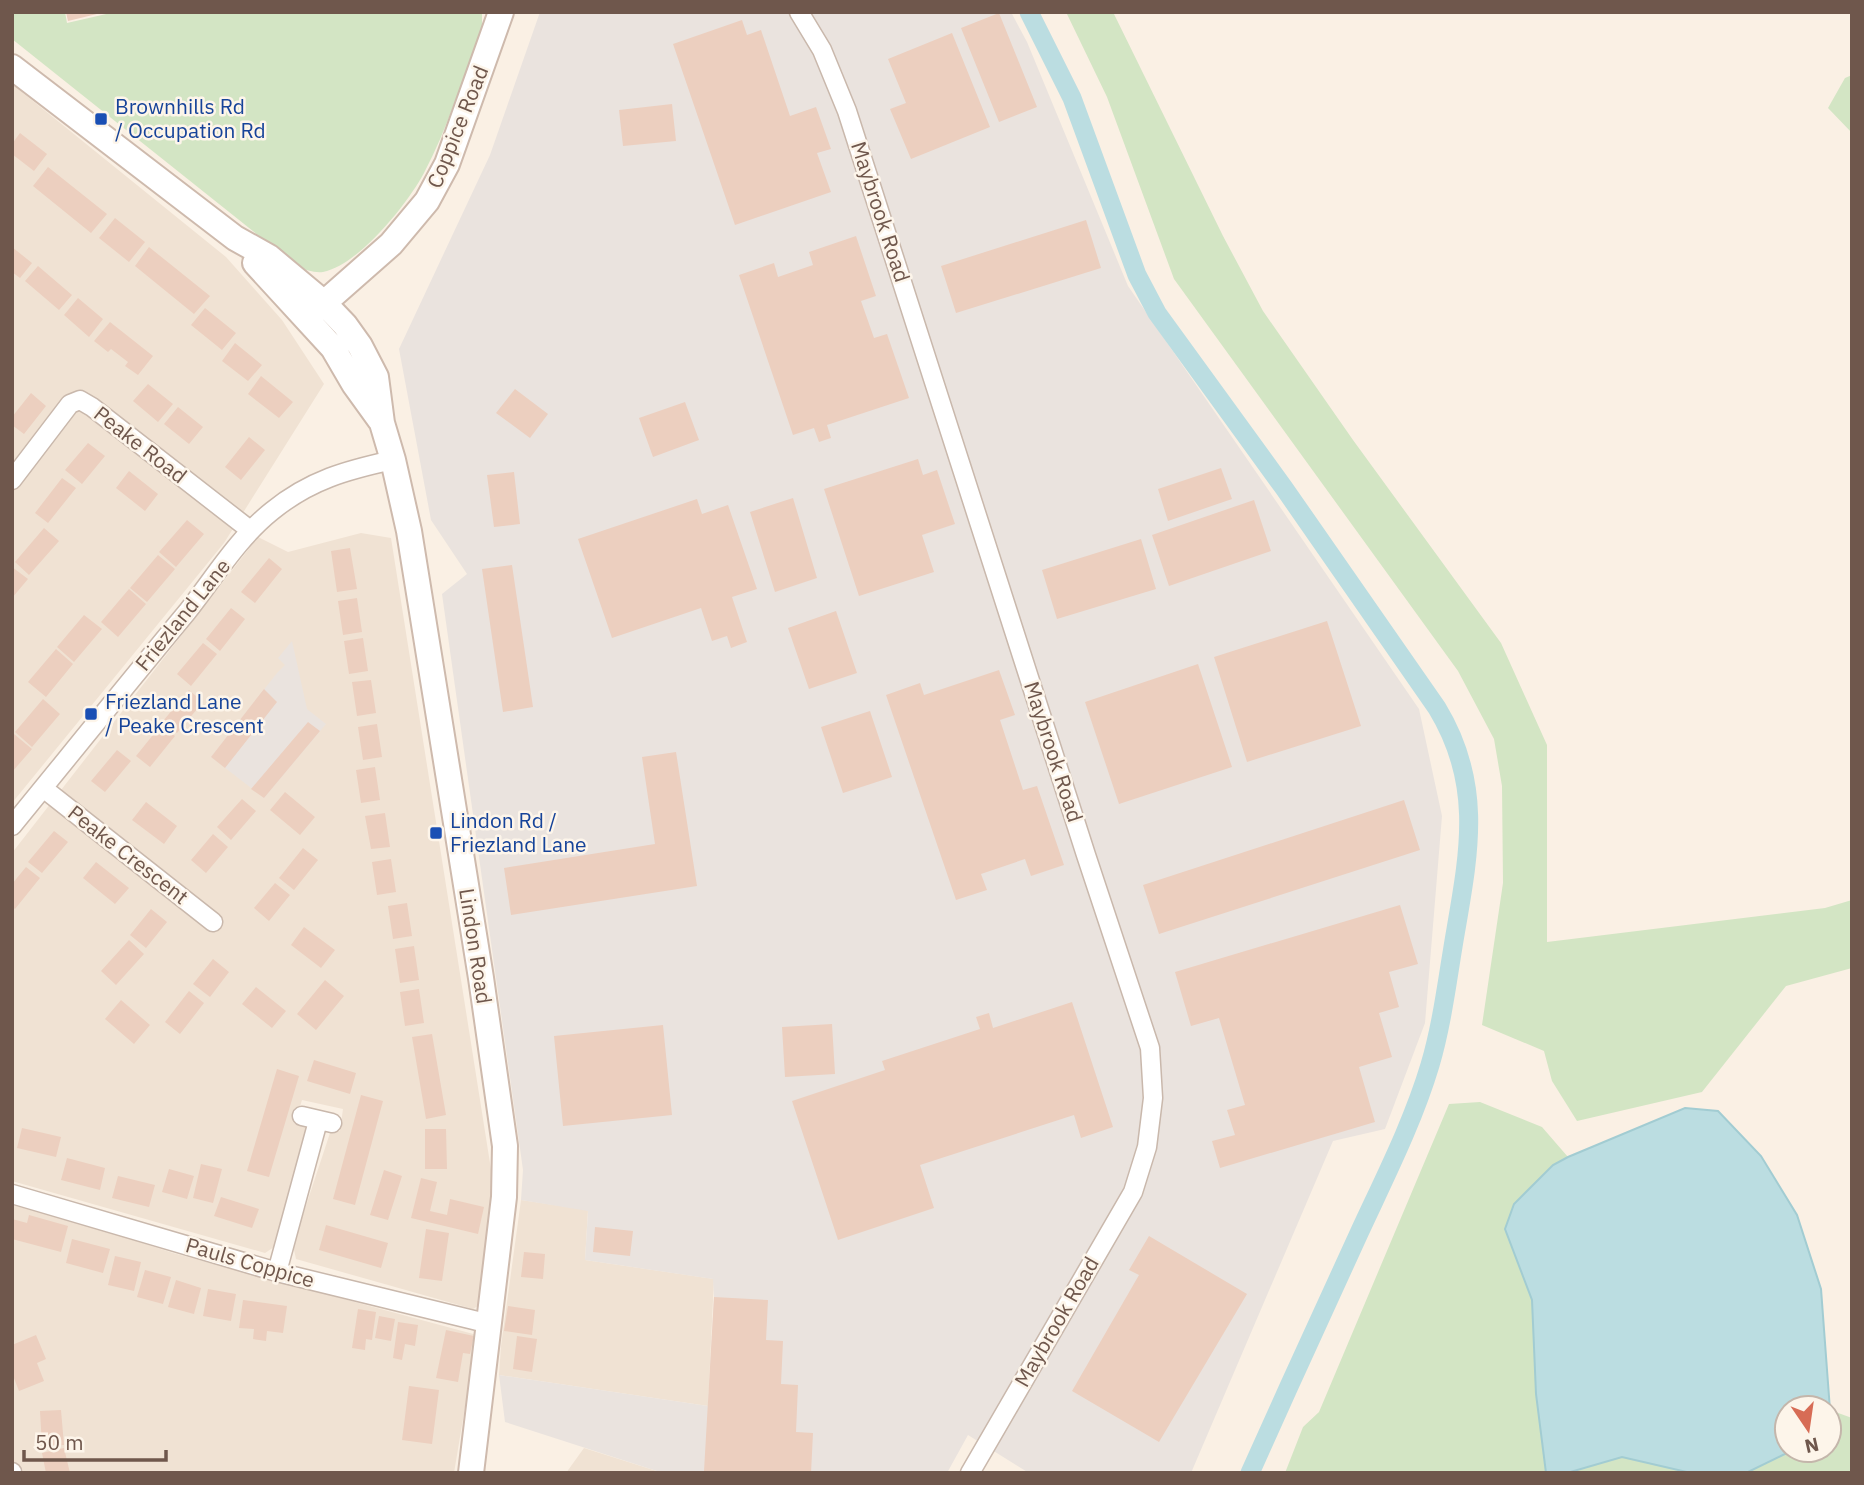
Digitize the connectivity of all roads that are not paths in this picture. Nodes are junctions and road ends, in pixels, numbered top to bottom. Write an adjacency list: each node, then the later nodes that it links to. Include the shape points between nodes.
1 (501, 12): 4 (main road, Coppice Road, via 440,179 391,244)
2 (799, 12): 16 (street, Maybrook Road, via 822,50 847,111 1150,1048 1153,1098 1147,1147 1133,1192)
3 (12, 66): 4 (main road, Lindon Road, via 235,238 270,257)
4 (316, 311): 5 (main road, Lindon Road, via 356,340 376,377)
5 (393, 460): 7 (street, Friezland Lane, via 315,482); 14 (main road, Lindon Road, via 417,576 505,1146)
6 (12, 480): 7 (street, Peake Road, via 70,404 80,400)
7 (250, 530): 8 (street, Friezland Lane)
8 (43, 788): 9 (street, Friezland Lane); 10 (street, Peake Crescent)
9 (12, 827)
10 (213, 922)
11 (317, 1120): 13 (street)
12 (12, 1194): 13 (street, Pauls Coppice)
13 (277, 1272): 14 (street, Pauls Coppice)
14 (491, 1324): 15 (main road, Lindon Road)
15 (473, 1472)
16 (970, 1473)

